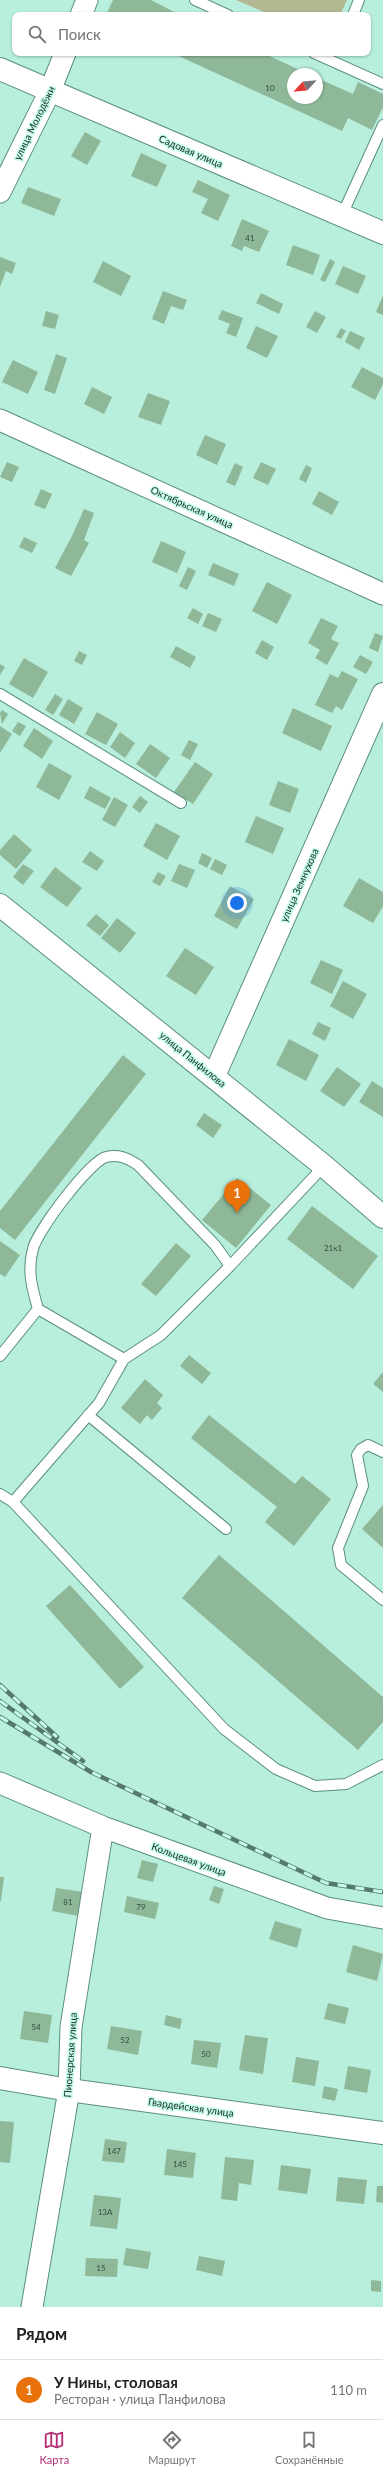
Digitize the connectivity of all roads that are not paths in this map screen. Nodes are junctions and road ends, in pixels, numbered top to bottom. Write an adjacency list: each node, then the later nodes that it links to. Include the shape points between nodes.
1 (87, 0): 4 (street)
2 (195, 0): 5 (lane)
3 (359, 0): 6 (lane)
4 (82, 12)
5 (221, 12)
6 (354, 12)
7 (64, 56): 11 (street, улица Молодёжи)
8 (336, 57): 10 (lane)
9 (0, 69): 11 (main road, Садовая улица)
10 (383, 84)
11 (50, 91): 13 (street, улица Молодёжи); 14 (main road, Садовая улица)
12 (383, 125): 14 (lane)
13 (0, 192)
14 (342, 215): 15 (main road, Садовая улица)
15 (383, 233)
16 (0, 420): 17 (street, Октябрьская улица)
17 (383, 594)
18 (0, 694): 20 (lane)
19 (383, 694): 22 (main road, улица Земнухова)
20 (181, 803)
21 (0, 905): 22 (main road, улица Панфилова)
22 (214, 1076): 23 (main road, улица Панфилова)
23 (324, 1166): 24 (main road, улица Панфилова); 25 (lane)
24 (383, 1217)
25 (230, 1266): 26 (lane, via 215,1245 138,1165 123,1156 105,1158 82,1178 42,1228 33,1248 29,1271); 28 (lane, via 161,1335)
26 (38, 1308): 27 (lane); 28 (lane)
27 (0, 1356)
28 (124, 1359): 29 (lane, via 99,1403)
29 (88, 1415): 32 (lane); 33 (lane)
30 (383, 1452): 34 (lane, via 368,1445 361,1448 357,1455 363,1486 338,1548 341,1565)
31 (0, 1494): 32 (lane)
32 (14, 1502): 35 (lane, via 224,1729 276,1769 315,1786 346,1784)
33 (226, 1529)
34 (383, 1600)
35 (383, 1765)
36 (0, 1783): 37 (street, Кольцевая улица)
37 (103, 1827): 38 (street, Кольцевая улица, via 327,1908); 40 (street, Пионерская улица, via 71,2027)
38 (383, 1918)
39 (0, 2078): 40 (main road, Гвардейская улица)
40 (69, 2090): 41 (main road, Гвардейская улица); 42 (street, Пионерская улица)
41 (383, 2133)
42 (32, 2307)

